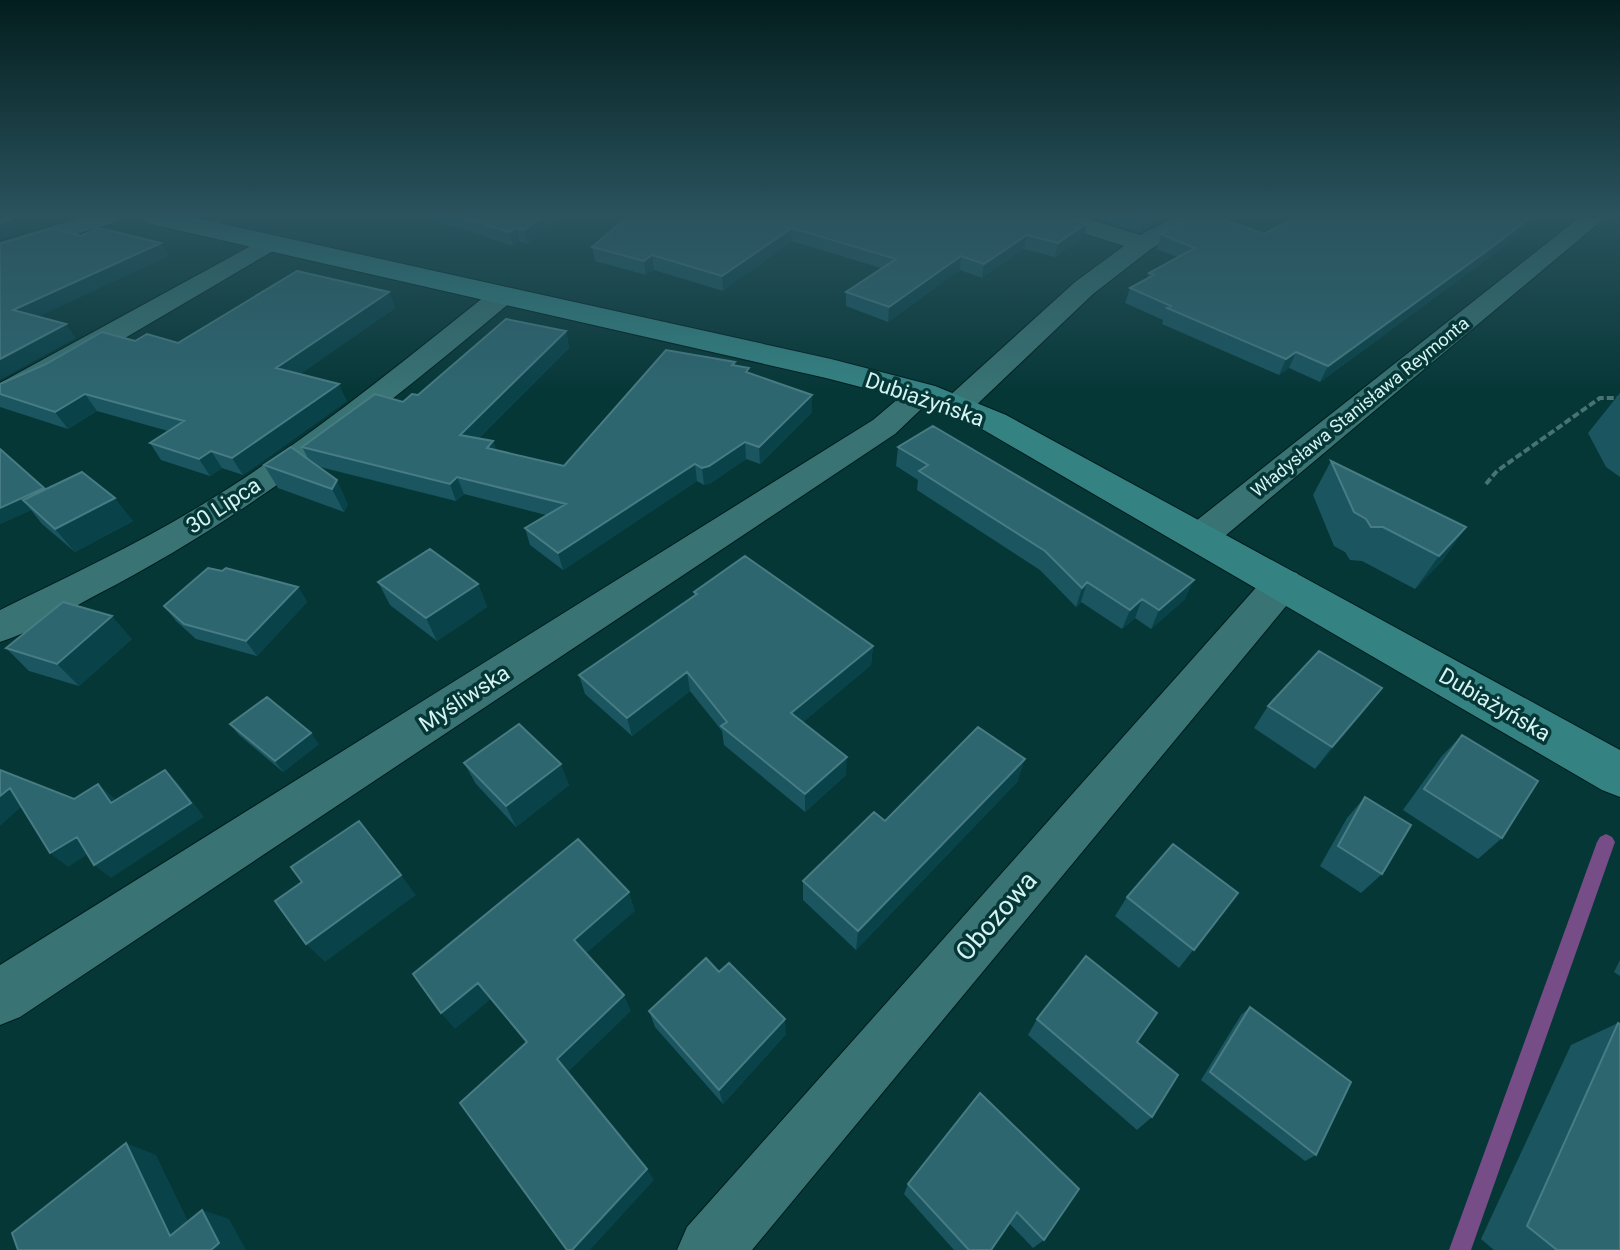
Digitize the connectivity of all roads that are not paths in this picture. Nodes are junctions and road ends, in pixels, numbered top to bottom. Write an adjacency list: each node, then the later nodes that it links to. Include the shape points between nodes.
1 (213, 275): 6 (street)
2 (414, 275): 5 (street, Dubiażyńska)
3 (1101, 275): 7 (street, Myśliwska)
4 (1523, 275): 8 (street, Władysława Stanisława Reymonta)
5 (503, 295): 7 (street, Dubiażyńska); 10 (street, 30 Lipca, via 379,396 240,496)
6 (0, 395)
7 (941, 399): 8 (street, Dubiażyńska); 12 (street, Myśliwska, via 884,427)
8 (1200, 537): 9 (street, Dubiażyńska)
9 (1283, 583): 11 (street, Dubiażyńska); 13 (street, Obozowa)
10 (0, 627)
11 (1620, 775)
12 (0, 997)
13 (710, 1250)

